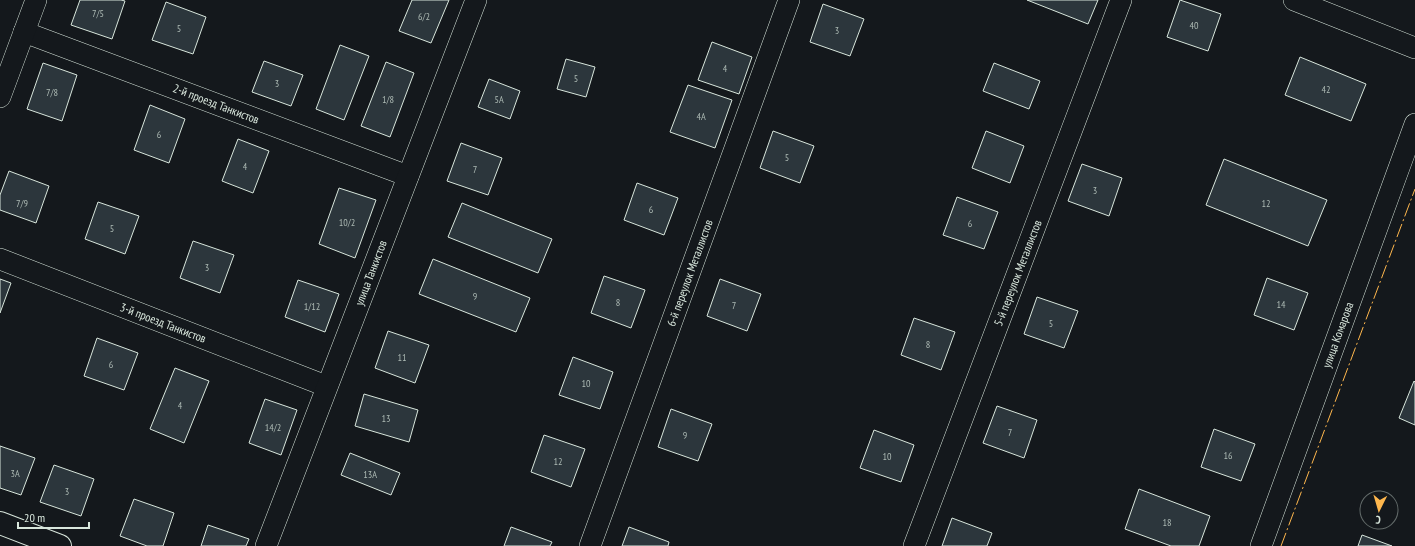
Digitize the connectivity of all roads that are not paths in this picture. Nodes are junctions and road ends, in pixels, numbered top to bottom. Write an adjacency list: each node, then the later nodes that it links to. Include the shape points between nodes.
1 (36, 0): 6 (street)
2 (476, 0): 10 (street, улица Танкистов)
3 (789, 0): 16 (street, 6-й переулок Металлистов)
4 (1121, 0): 17 (street, 5-й переулок Металлистов)
5 (1294, 0): 7 (street)
6 (24, 32): 8 (street); 10 (street, 2-й проезд Танкистов)
7 (1415, 48)
8 (0, 97)
9 (1415, 124): 18 (street, улица Комарова)
10 (408, 176): 12 (street, улица Танкистов)
11 (0, 260): 12 (street, 3-й проезд Танкистов)
12 (326, 386): 15 (street, улица Танкистов)
13 (0, 523): 14 (street)
14 (60, 546)
15 (266, 546)
16 (590, 546)
17 (914, 546)
18 (1261, 546)

